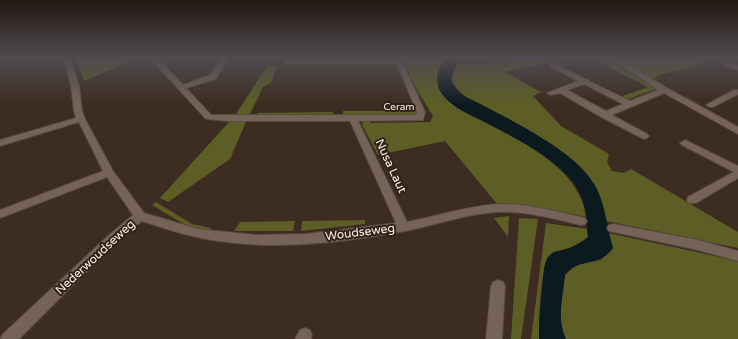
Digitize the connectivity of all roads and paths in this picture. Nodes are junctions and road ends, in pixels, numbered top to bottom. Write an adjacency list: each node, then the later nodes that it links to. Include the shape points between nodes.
1 (72, 74): 16 (street, Nederwoudseweg)
2 (169, 74): 8 (street, Ceram)
3 (215, 74): 8 (street, via 213,77)
4 (405, 74): 17 (street, Ceram, via 421,112 420,118)
5 (568, 74): 7 (street)
6 (638, 74): 10 (street)
7 (583, 82): 9 (street); 13 (street)
8 (183, 87): 17 (street, Ceram, via 209,117)
9 (561, 90): 11 (street); 15 (street)
10 (664, 90): 13 (street); 18 (street)
11 (551, 93)
12 (738, 96): 14 (street, via 729,96)
13 (629, 104): 15 (street)
14 (710, 104)
15 (604, 115): 19 (street)
16 (81, 118): 20 (street); 23 (street, Nederwoudseweg)
17 (353, 118): 30 (street, Nusa Laut)
18 (738, 131)
19 (644, 136)
20 (0, 143)
21 (685, 143): 22 (street)
22 (738, 170)
23 (108, 172): 27 (street); 28 (street, Nederwoudseweg)
24 (738, 174): 25 (street)
25 (733, 182): 26 (street)
26 (692, 200)
27 (0, 214)
28 (140, 216): 30 (street, Woudseweg, via 159,224 207,235 246,240 294,240); 34 (street, Nederwoudseweg, via 124,228)
29 (581, 221): 30 (street, Woudseweg, via 528,210 500,208)
30 (404, 227)
31 (614, 228): 32 (street)
32 (738, 256)
33 (498, 286): 35 (street)
34 (8, 339)
35 (494, 339)

